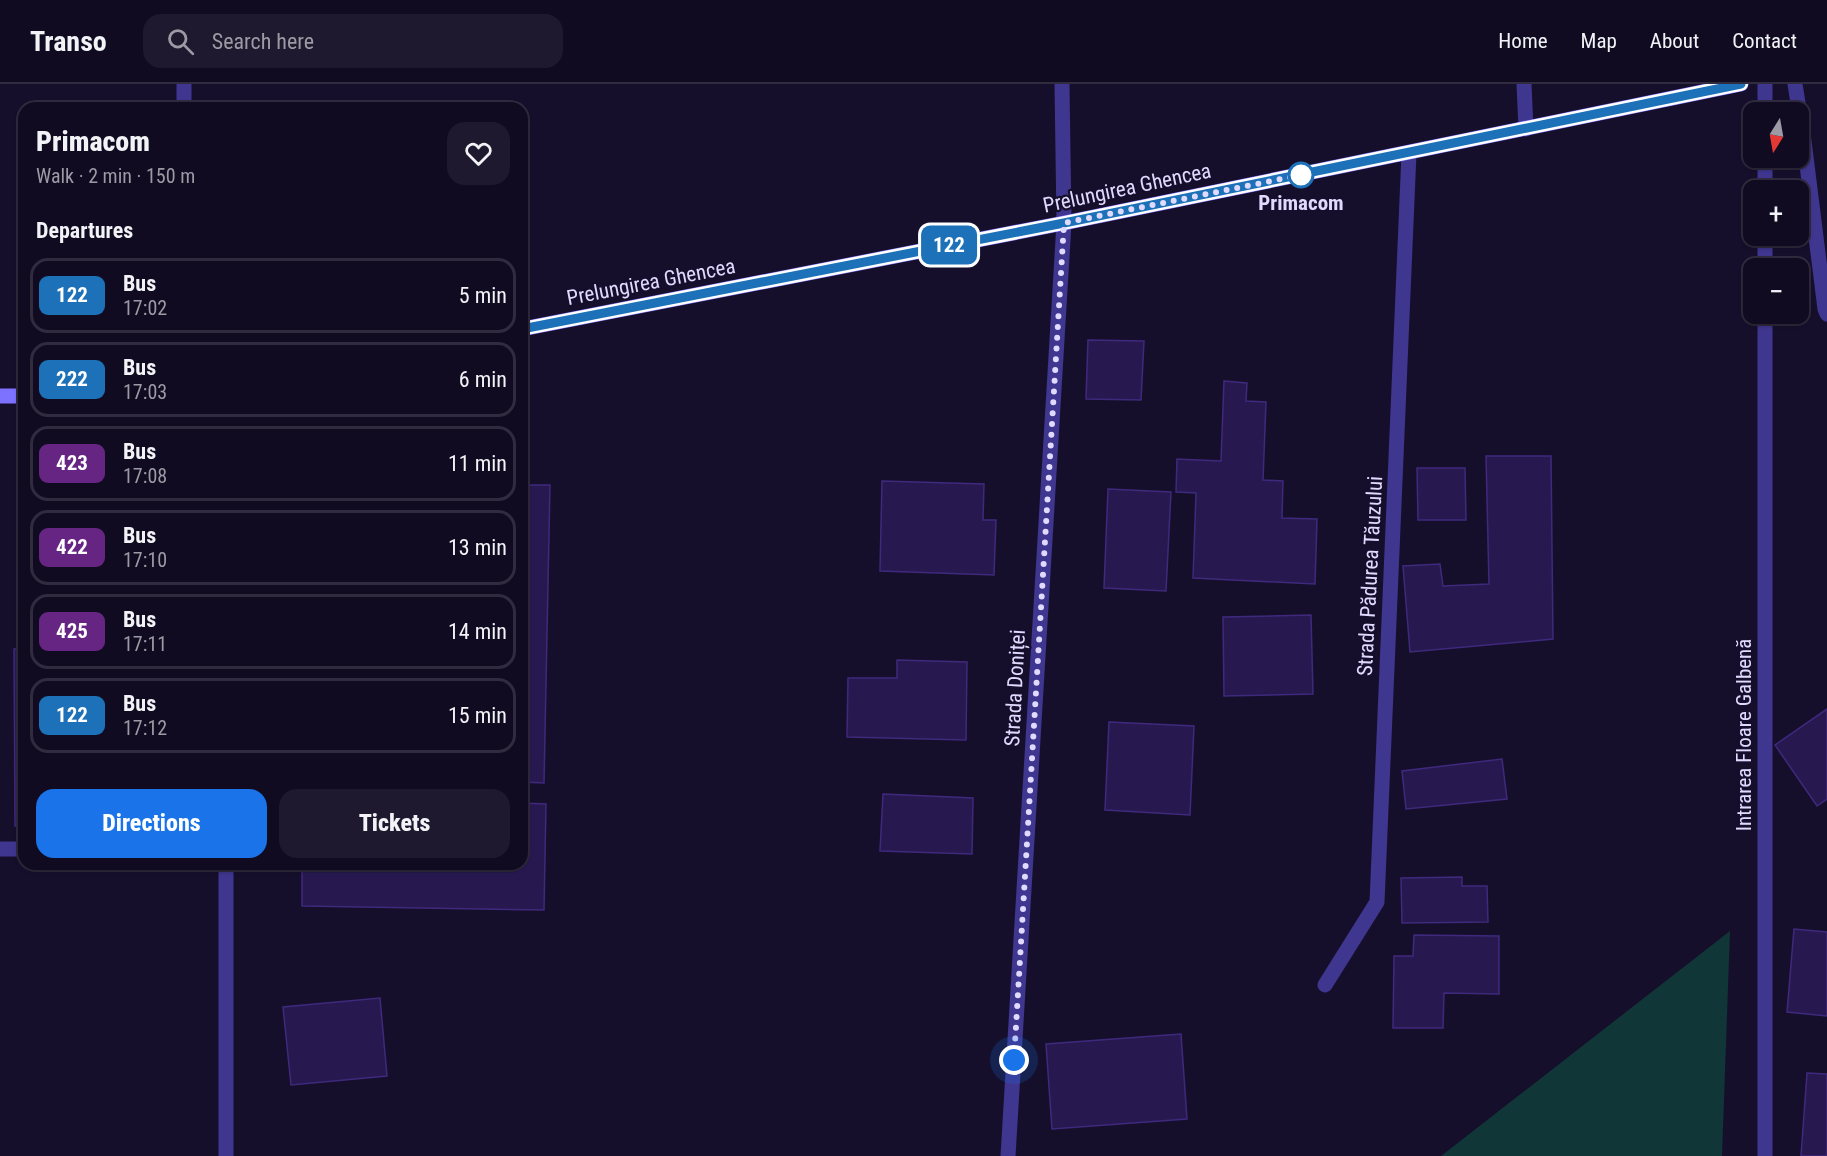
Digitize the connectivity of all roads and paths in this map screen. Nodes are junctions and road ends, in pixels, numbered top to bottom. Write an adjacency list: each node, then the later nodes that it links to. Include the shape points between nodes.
1 (184, 84): 7 (street)
2 (1062, 84): 12 (street, Strada Doniței)
3 (1524, 84): 9 (street)
4 (1740, 84): 9 (main road, Prelungirea Ghencea)
5 (1765, 84): 8 (street)
6 (1795, 84): 11 (street)
7 (184, 102)
8 (1765, 102)
9 (1526, 129): 10 (main road, Prelungirea Ghencea)
10 (1409, 153): 12 (main road, Prelungirea Ghencea); 21 (street, Strada Pădurea Tăuzului, via 1377,902)
11 (1820, 214): 13 (street)
12 (1064, 223): 15 (main road, Prelungirea Ghencea); 23 (street, Strada Doniței)
13 (1827, 314)
14 (1765, 324): 24 (street, Intrarea Floare Galbenă)
15 (528, 328)
16 (0, 396): 17 (main road)
17 (18, 396)
18 (0, 849): 19 (street)
19 (18, 849)
20 (226, 870): 22 (street)
21 (1325, 985)
22 (226, 1156)
23 (1008, 1156)
24 (1765, 1156)

